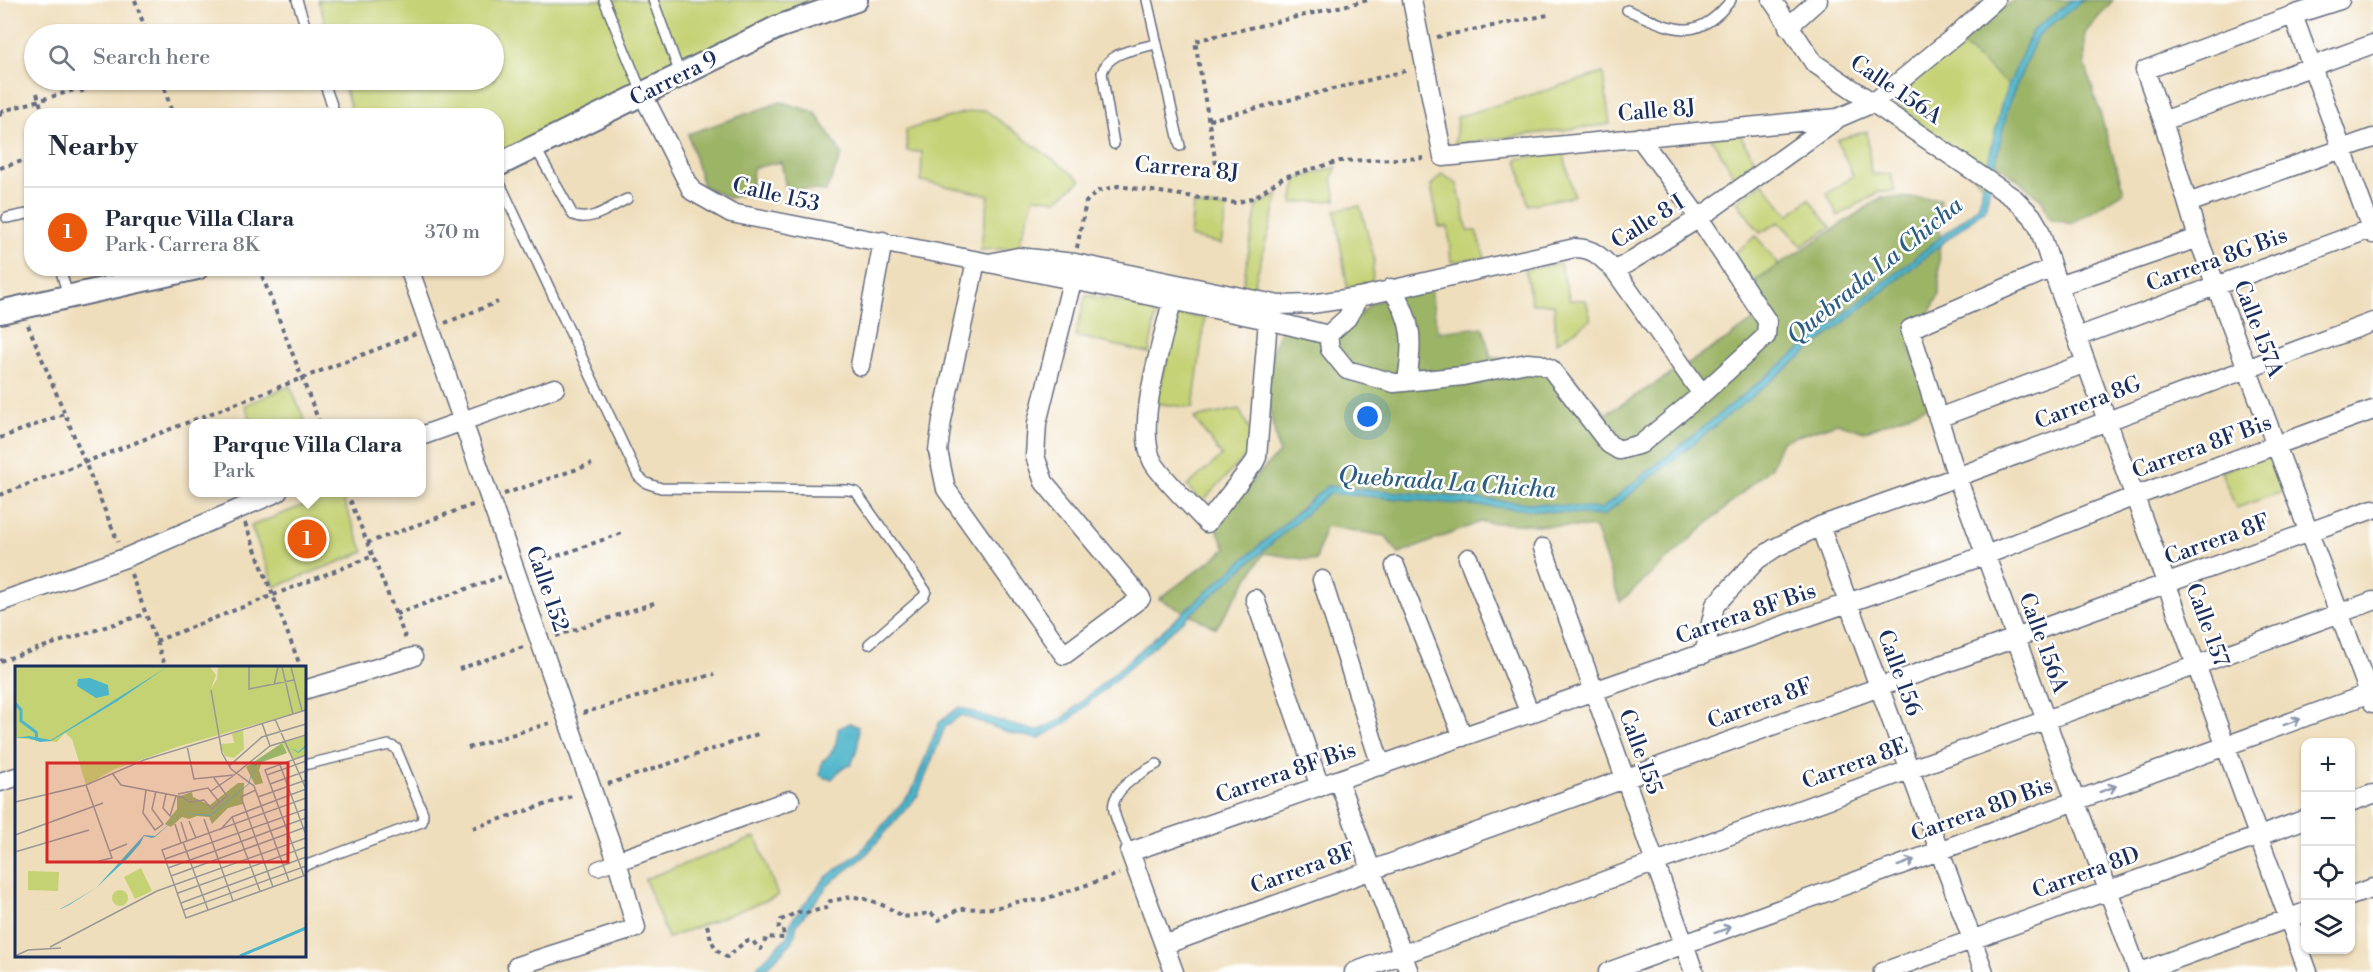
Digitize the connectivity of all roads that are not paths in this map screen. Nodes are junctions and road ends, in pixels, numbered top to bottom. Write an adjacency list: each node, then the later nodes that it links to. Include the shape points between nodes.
1 (297, 0): 14 (lane)
2 (604, 0): 21 (lane, Calle 153)
3 (653, 0): 19 (lane)
4 (856, 0): 19 (street, Carrera 9, via 778,27)
5 (1147, 0): 16 (lane)
6 (1412, 0): 26 (street, Calle 8J, via 1443,157)
7 (1731, 0): 12 (lane, via 1707,25 1691,30 1672,28)
8 (1772, 0): 15 (street, Calle 156A)
9 (1818, 0): 15 (street)
10 (1995, 0): 22 (street)
11 (2340, 0): 13 (street)
12 (1627, 10)
13 (2293, 15): 18 (street); 25 (street, Calle 157A, via 2145,70)
14 (305, 24)
15 (1788, 27): 22 (street, Calle 156A, via 1814,63)
16 (1155, 44): 28 (lane, via 1115,56 1104,64 1101,73); 29 (lane)
17 (2373, 44): 18 (street)
18 (2312, 67): 25 (street); 31 (street)
19 (680, 74): 21 (street, Carrera 9)
20 (327, 90): 23 (lane)
21 (643, 95): 30 (street, Carrera 9); 42 (street, Calle 153, via 692,190 707,201 731,213)
22 (1873, 103): 24 (street, Calle 8J); 35 (street, Calle 156A)
23 (333, 108)
24 (1838, 118): 26 (street, Calle 8J); 39 (street, Calle 8 I)
25 (2163, 121): 36 (street, Calle 157A)
26 (1639, 137): 39 (street)
27 (2373, 138): 31 (street)
28 (1114, 144)
29 (1179, 146)
30 (535, 147): 32 (street, Carrera 9); 34 (lane, via 573,216 589,218)
31 (2341, 148): 36 (street); 40 (street)
32 (504, 162)
33 (504, 192): 91 (lane, via 638,476 646,483 661,488 856,492 926,591)
34 (627, 199)
35 (2015, 199): 44 (street, Calle 157, via 2039,228)
36 (2188, 204): 41 (street, Calle 157A)
37 (24, 215): 38 (lane)
38 (7, 218)
39 (1699, 218): 45 (street, Calle 8 I); 66 (street, via 1767,321 1766,336)
40 (2372, 230): 51 (street, Carrera 8G Bis)
41 (2198, 238): 50 (street); 51 (street, Calle 157A)
42 (883, 241): 43 (street, Calle 153); 62 (street)
43 (982, 262): 46 (street, Calle 153); 46 (street, via 942,420 938,451 946,489 1064,655 1141,598 1044,482 1035,456 1036,423)
44 (2052, 268): 50 (street, Calle 157); 68 (street, Calle 156A, via 1910,329)
45 (1615, 271): 52 (street, Calle 8 I, via 1598,253 1575,248); 66 (street)
46 (1074, 272): 54 (street, Calle 8 I, via 1279,305); 55 (street)
47 (62, 276): 53 (lane)
48 (160, 276): 53 (street)
49 (412, 276): 69 (street, Calle 152)
50 (2058, 286): 60 (street, Calle 157)
51 (2216, 286): 60 (street, Carrera 8G Bis); 63 (street, Calle 157A)
52 (1391, 288): 54 (street, Calle 8 I); 64 (street, via 1403,306 1410,329)
53 (68, 296): 56 (street)
54 (1359, 297): 59 (street, via 1347,318)
55 (1172, 301): 57 (street); 57 (street, via 1146,416 1145,440 1154,464 1208,523 1257,457)
56 (10, 310)
57 (1268, 320): 59 (street)
58 (2373, 322): 63 (street, Carrera 8G)
59 (1328, 335): 64 (street, via 1330,349 1347,370 1394,383)
60 (2077, 338): 61 (street, Calle 157)
61 (2086, 363): 68 (street); 70 (street, Calle 157)
62 (860, 366)
63 (2247, 369): 70 (street, Carrera 8G); 72 (street, Calle 157A)
64 (1407, 381): 66 (street, via 1540,364 1551,369 1609,444 1619,450 1641,444)
65 (555, 388): 69 (street)
66 (1702, 394)
67 (2373, 410): 72 (street, Carrera 8F Bis)
68 (1938, 418): 73 (street, Calle 156A)
69 (463, 421): 71 (street); 120 (street, Calle 152)
70 (2107, 421): 73 (street, Carrera 8G); 74 (street, Calle 157)
71 (426, 434)
72 (2276, 445): 74 (street, Carrera 8F Bis); 78 (street, Calle 157A)
73 (1957, 477): 77 (street, Carrera 8G); 80 (street, Calle 156A)
74 (2135, 496): 80 (street, Carrera 8F Bis); 84 (street, Calle 157)
75 (266, 497): 87 (street, via 124,558)
76 (2373, 509): 78 (street, Carrera 8F)
77 (1820, 526): 88 (street, Calle 156); 92 (street, Carrera 8G, via 1757,560 1715,605)
78 (2309, 532): 84 (street, Carrera 8F); 89 (street, Calle 157A)
79 (1543, 548): 97 (street, Calle 155)
80 (1986, 555): 88 (street, Carrera 8F Bis); 90 (street, Calle 156A)
81 (1468, 558): 99 (street)
82 (1395, 566): 101 (street)
83 (1322, 580): 105 (street)
84 (2167, 584): 90 (street, Carrera 8F); 94 (street, Calle 157)
85 (1255, 599): 111 (street)
86 (2373, 601): 89 (street, Carrera 8E)
87 (0, 602)
88 (1848, 603): 92 (street, Carrera 8F Bis); 95 (street, Calle 156)
89 (2339, 613): 94 (street, Carrera 8E); 98 (street, Calle 157A)
90 (2016, 638): 95 (street, Carrera 8F); 100 (street, Calle 156A)
91 (869, 644)
92 (1704, 654): 97 (street, Carrera 8F Bis)
93 (413, 657): 96 (street)
94 (2196, 665): 100 (street, Carrera 8E); 102 (street, Calle 157)
95 (1879, 687): 106 (street, Calle 156); 108 (street, Carrera 8F)
96 (306, 689)
97 (1593, 692): 99 (street, Carrera 8F Bis); 108 (street, Calle 155)
98 (2372, 696): 102 (street, Carrera 8D Bis, one-way to 98)
99 (1530, 714): 101 (street, Carrera 8F Bis)
100 (2046, 720): 106 (street, Carrera 8E); 115 (street, Calle 156A)
101 (1463, 737): 105 (street, Carrera 8F Bis)
102 (2226, 746): 115 (street, Carrera 8D Bis, one-way to 102); 117 (street, Calle 157)
103 (1157, 764): 119 (lane, via 1123,787 1115,800 1113,809)
104 (306, 765): 122 (lane, via 389,745 396,748 423,813 422,822)
105 (1381, 766): 109 (street, Carrera 8F Bis)
106 (1910, 770): 118 (street, Calle 156); 121 (street, Carrera 8E)
107 (15, 777): 110 (street)
108 (1624, 779): 121 (street, Calle 155); 124 (street, Carrera 8F)
109 (1338, 780): 111 (street, Carrera 8F Bis); 124 (street)
110 (0, 782)
111 (1320, 787): 119 (street, Carrera 8F Bis)
112 (2373, 794): 114 (street)
113 (790, 800): 120 (street)
114 (2355, 800)
115 (2075, 801): 118 (street, Carrera 8D Bis); 126 (street, Calle 156A)
116 (2301, 821): 117 (street, Carrera 8D)
117 (2258, 836): 126 (street, Carrera 8D); 128 (street, Calle 157)
118 (1940, 851): 129 (street, Calle 156); 130 (street, Carrera 8D Bis, one-way to 118)
119 (1132, 859): 131 (street)
120 (617, 861): 123 (street); 133 (street, Calle 152, via 636,928)
121 (1654, 862): 130 (street, Calle 155); 132 (street, Carrera 8E)
122 (306, 865)
123 (598, 868)
124 (1371, 870): 131 (street, Carrera 8F); 132 (street)
125 (2373, 888): 127 (street)
126 (2108, 891): 129 (street, Carrera 8D); 141 (street, Calle 156A)
127 (2355, 894)
128 (2297, 915): 141 (street); 142 (street, Calle 157)
129 (1972, 940): 139 (street, Carrera 8D); 140 (street, Calle 156)
130 (1684, 944): 137 (street, Carrera 8D Bis); 138 (street, Calle 155)
131 (1164, 945): 134 (street)
132 (1402, 954): 135 (street, Carrera 8E); 136 (street)
133 (517, 966)
134 (1174, 972)
135 (1354, 972)
136 (1409, 972)
137 (1608, 972)
138 (1694, 972)
139 (1883, 972)
140 (1984, 972)
141 (2139, 972)
142 (2308, 972)

